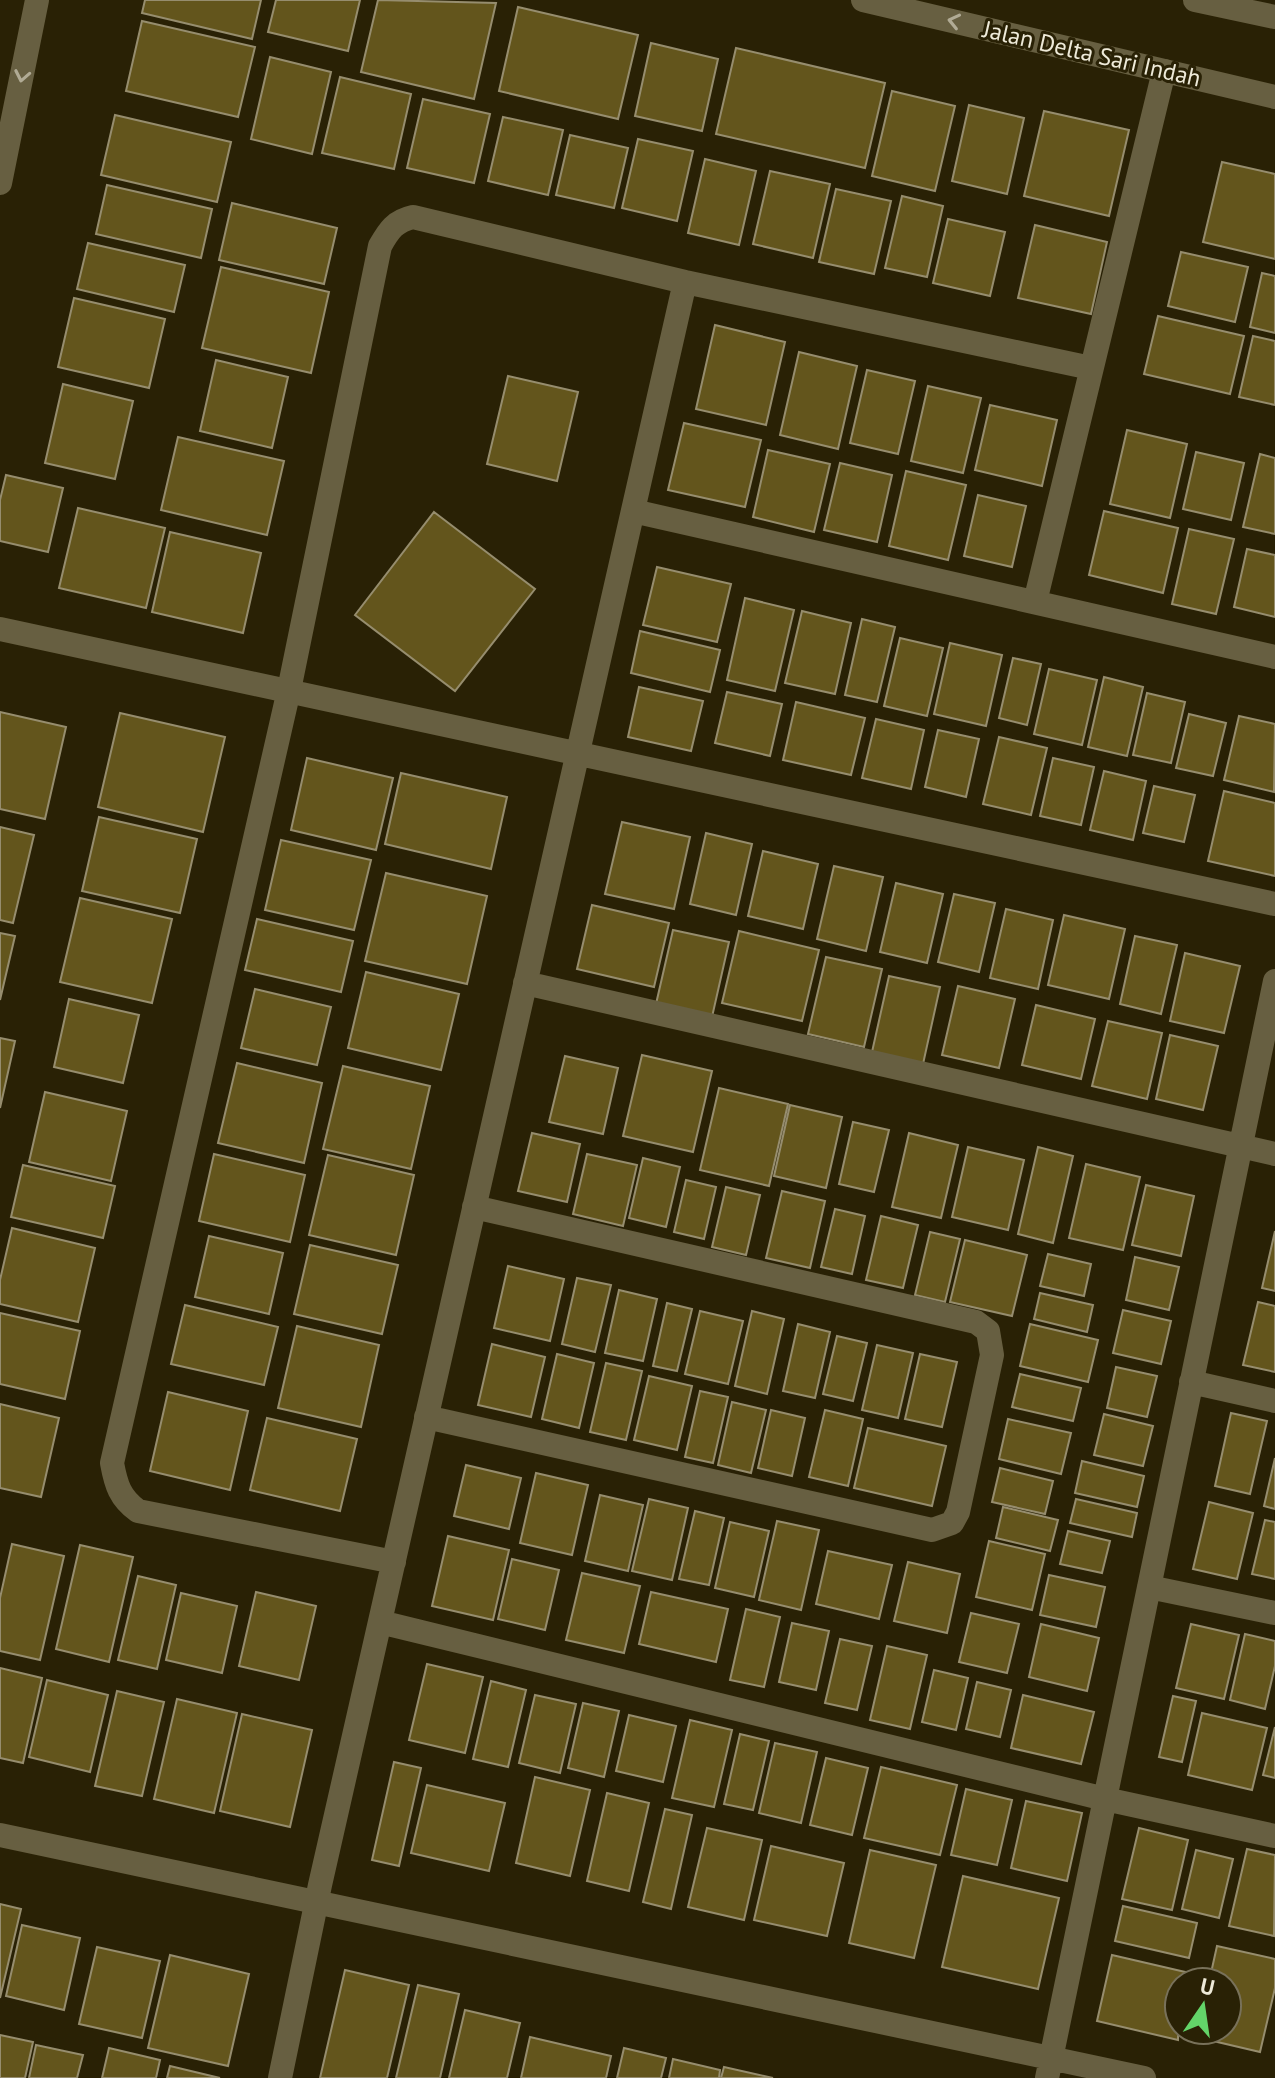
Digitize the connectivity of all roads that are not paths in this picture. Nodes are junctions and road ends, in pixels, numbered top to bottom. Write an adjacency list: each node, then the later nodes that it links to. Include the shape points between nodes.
1 (37, 0): 7 (street, one-way to 7)
2 (863, 0): 5 (street, Jalan Delta Sari Indah, one-way to 2)
3 (1195, 0): 4 (street)
4 (1275, 17)
5 (1164, 71): 6 (street, Jalan Delta Sari Indah); 9 (street)
6 (1275, 97)
7 (0, 183)
8 (685, 282): 9 (street); 10 (street); 14 (street, via 413,217 390,229 380,246)
9 (1091, 368): 11 (street)
10 (633, 511): 11 (street); 15 (street)
11 (1035, 602): 13 (street)
12 (0, 629): 14 (street)
13 (1275, 657)
14 (289, 690): 15 (street); 25 (street, via 112,1463 117,1488 138,1511)
15 (578, 753): 16 (street); 18 (street)
16 (1275, 904)
17 (1275, 981): 19 (street)
18 (525, 983): 19 (street); 21 (street)
19 (1241, 1146): 20 (street); 22 (street)
20 (1275, 1154)
21 (474, 1207): 24 (street); 24 (street, via 976,1322 988,1331 992,1355 958,1512 952,1523 932,1530)
22 (1191, 1382): 23 (street); 26 (street)
23 (1275, 1401)
24 (426, 1417): 25 (street)
25 (394, 1562): 28 (street)
26 (1149, 1587): 27 (street); 29 (street)
27 (1275, 1613)
28 (380, 1622): 29 (street); 32 (street)
29 (1105, 1799): 31 (street); 33 (street)
30 (0, 1835): 32 (street)
31 (1275, 1836)
32 (317, 1902): 33 (street); 34 (street)
33 (1049, 2068): 35 (street)
34 (280, 2078)
35 (1144, 2078)

